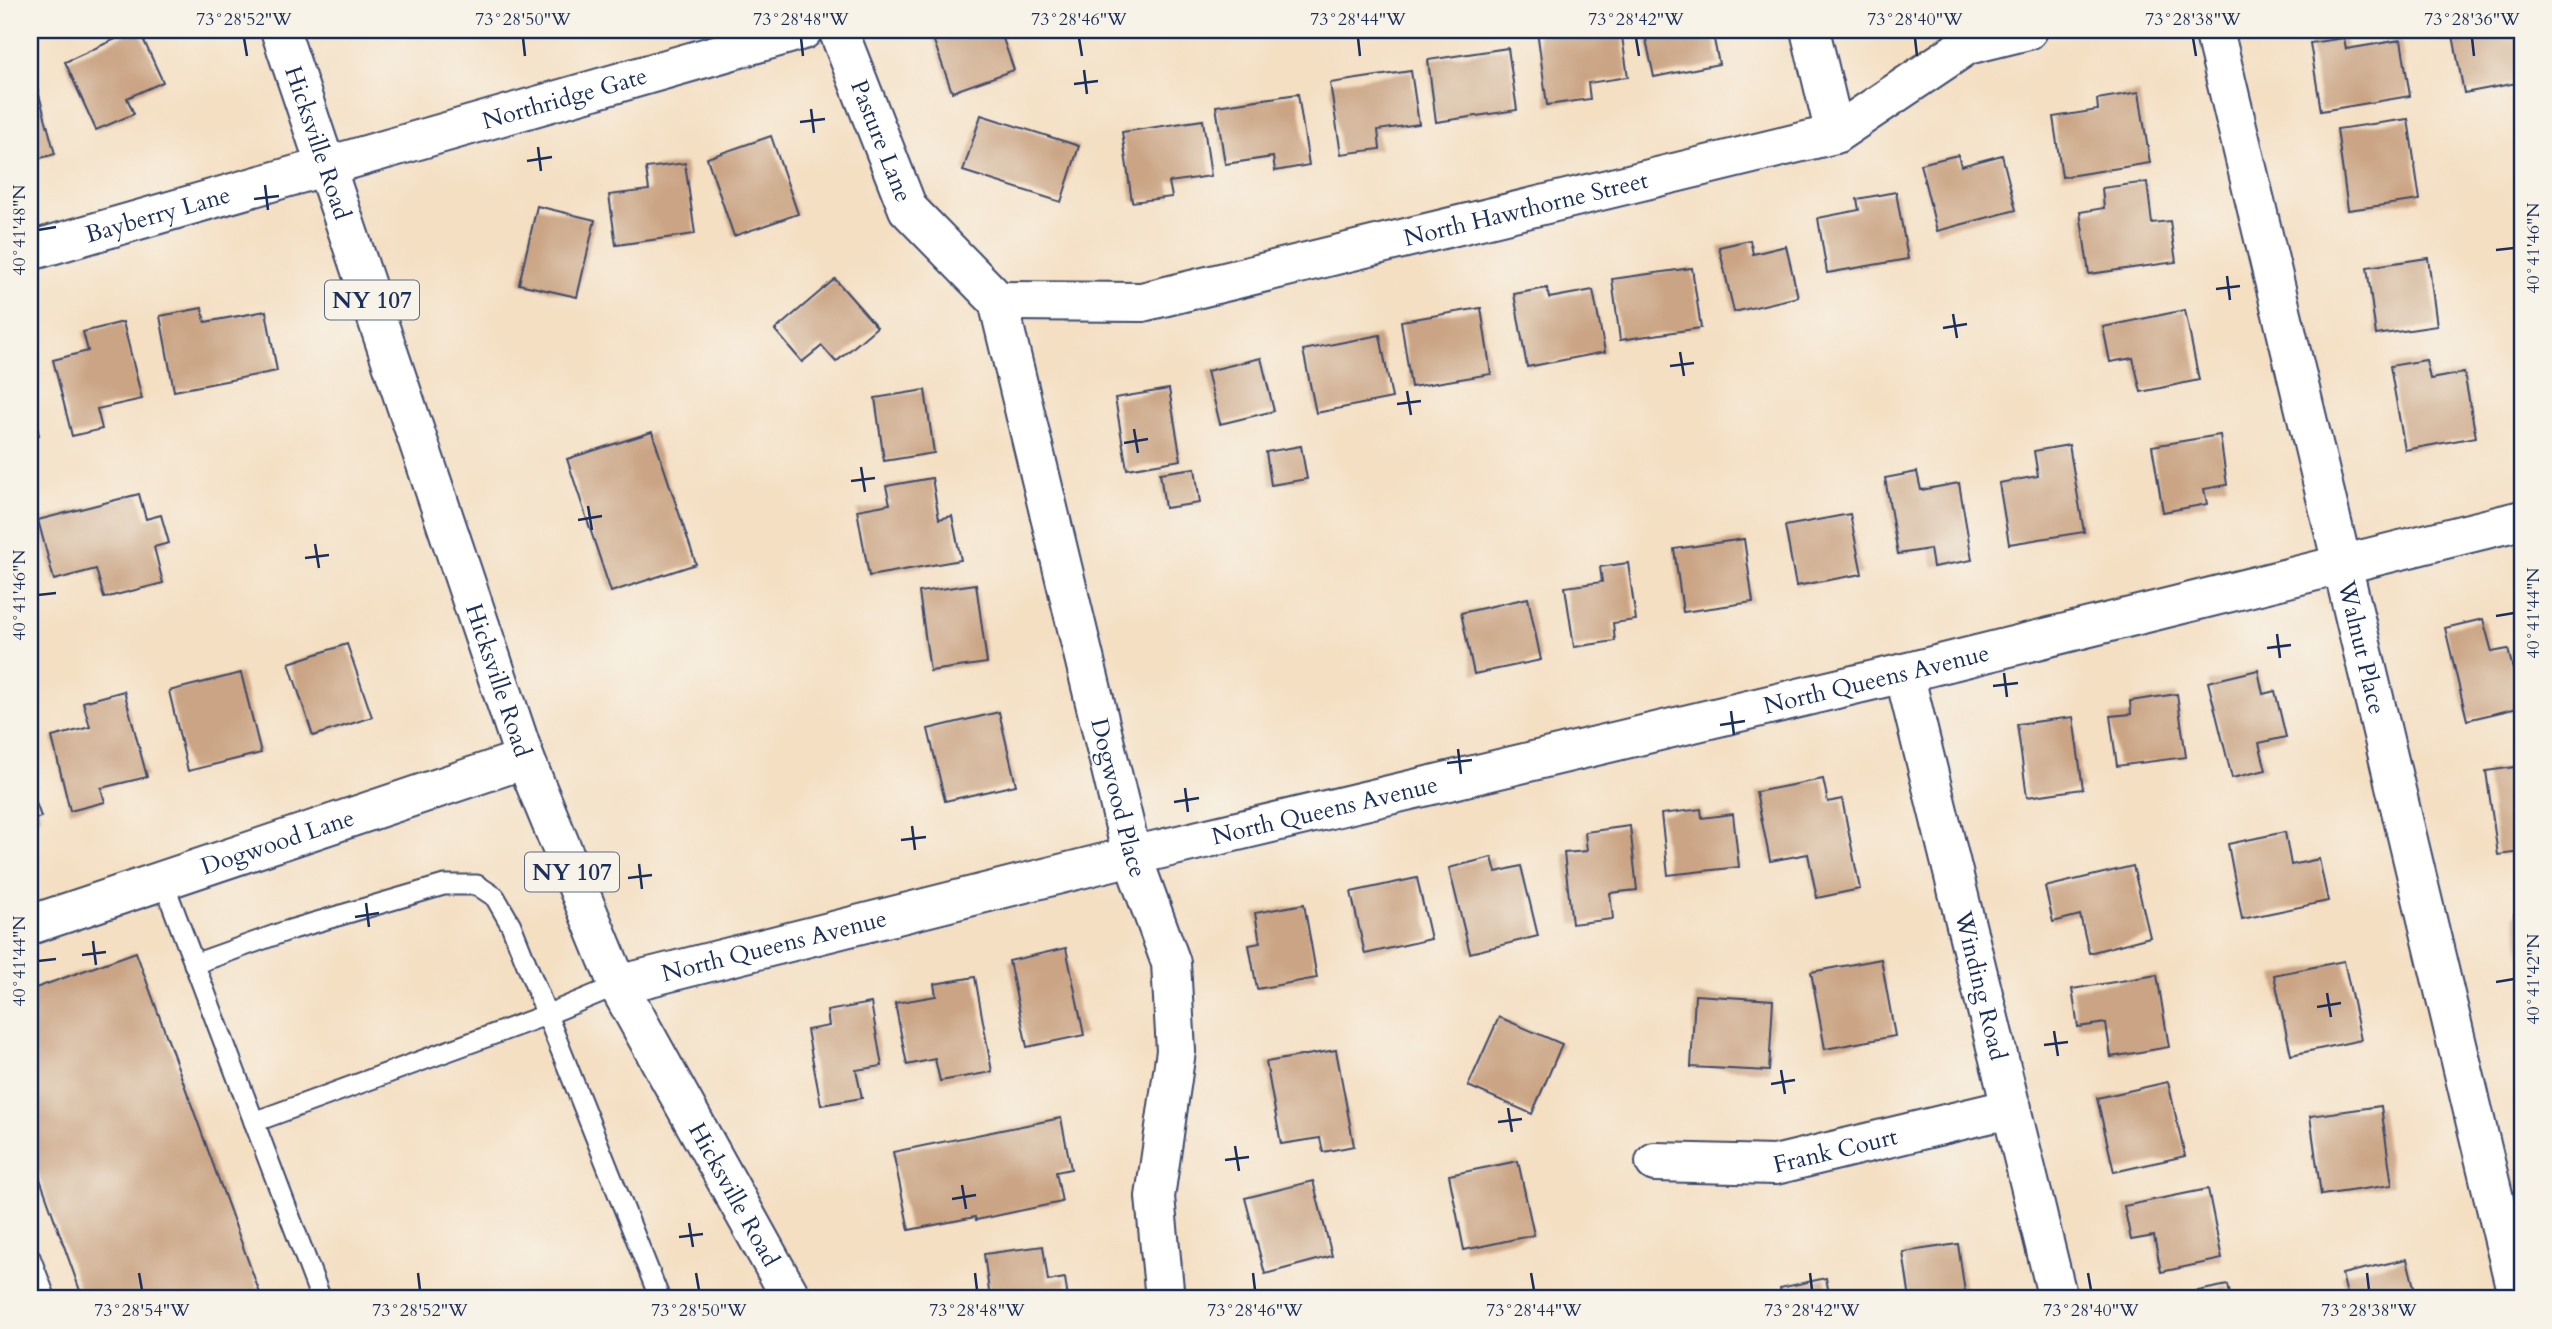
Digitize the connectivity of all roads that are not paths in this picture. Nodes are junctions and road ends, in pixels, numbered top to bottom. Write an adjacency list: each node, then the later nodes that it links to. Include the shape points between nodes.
1 (280, 30): 8 (street, Hicksville Road / NY 107)
2 (803, 30): 8 (street, Northridge Gate)
3 (838, 30): 10 (street, Pasture Lane, via 908,209)
4 (1810, 30): 7 (street)
5 (2028, 30): 7 (street, North Hawthorne Street, via 1967,44)
6 (2214, 30): 12 (street, Walnut Place)
7 (1835, 134): 10 (street, North Hawthorne Street, via 1142,302)
8 (327, 166): 9 (street, Bayberry Lane); 14 (street, Hicksville Road / NY 107)
9 (30, 251)
10 (998, 301): 15 (street, Dogwood Place)
11 (2522, 520): 12 (street, North Queens Avenue)
12 (2343, 566): 13 (street, North Queens Avenue); 25 (street, Walnut Place)
13 (1904, 673): 15 (street, North Queens Avenue); 21 (street, Winding Road)
14 (526, 760): 16 (street, Dogwood Lane); 19 (street, Hicksville Road / NY 107)
15 (1132, 856): 19 (street, North Queens Avenue); 30 (street, Dogwood Place, via 1171,963 1176,1051 1155,1197)
16 (163, 881): 17 (street, Dogwood Lane); 18 (lane)
17 (30, 925)
18 (194, 964): 20 (lane, via 286,931 444,886 477,885 495,897 511,925); 22 (lane)
19 (618, 985): 20 (lane); 29 (street, Hicksville Road / NY 107)
20 (546, 1015): 22 (lane); 28 (lane)
21 (2012, 1108): 23 (street, Frank Court, via 1775,1165); 31 (street, Winding Road)
22 (254, 1122): 27 (lane)
23 (1655, 1163)
24 (30, 1257): 26 (lane)
25 (2517, 1275)
26 (46, 1299)
27 (321, 1299)
28 (660, 1299)
29 (792, 1299)
30 (1164, 1299)
31 (2059, 1299)

